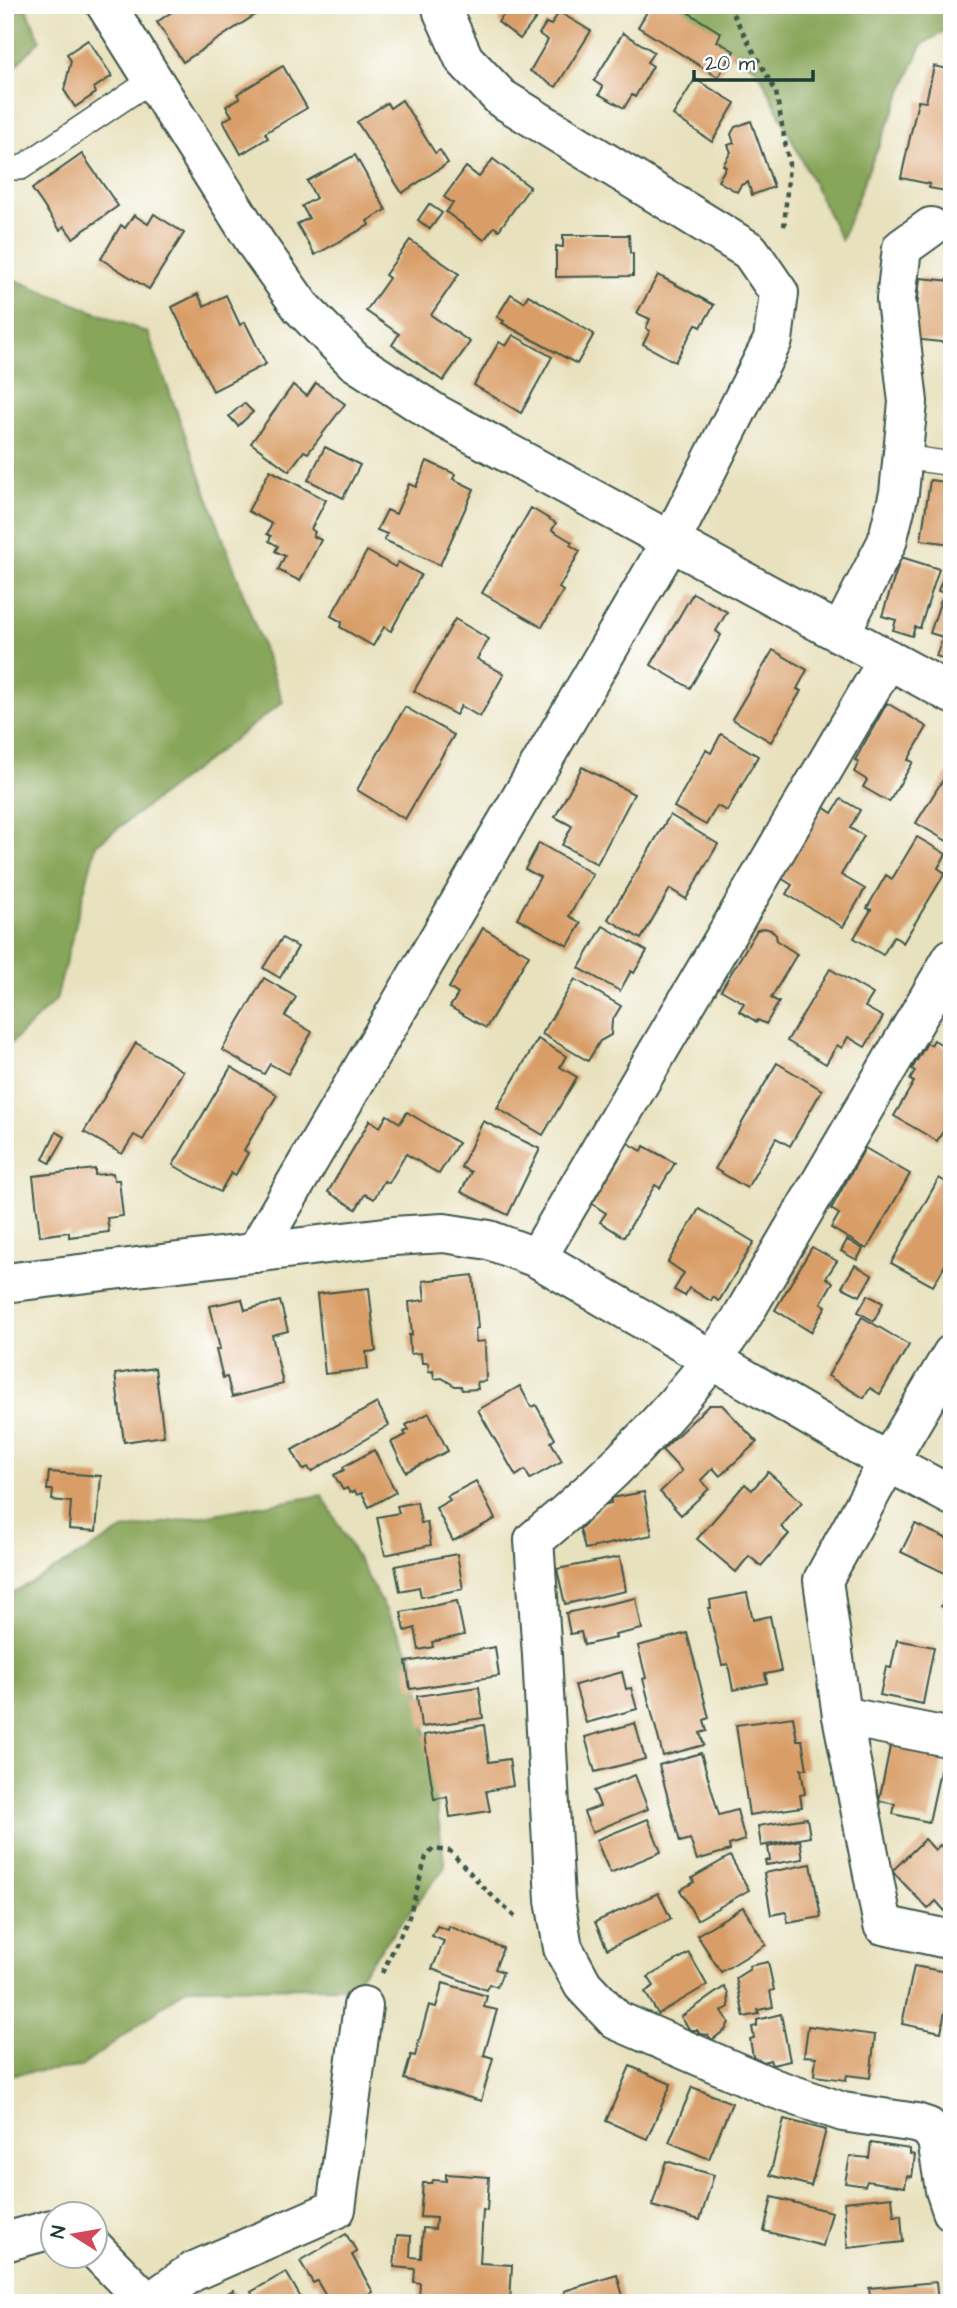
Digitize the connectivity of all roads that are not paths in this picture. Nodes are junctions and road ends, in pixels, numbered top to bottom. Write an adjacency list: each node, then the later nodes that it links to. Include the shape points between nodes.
1 (106, 5): 3 (street)
2 (442, 5): 8 (street, via 464,59 501,98 750,251 779,293 773,340)
3 (153, 79): 4 (lane, via 21,168); 8 (street, via 301,307 354,361 436,414)
4 (5, 169)
5 (941, 228): 6 (street, via 902,248 896,299 908,402)
6 (903, 457): 7 (lane); 9 (street, via 900,493 887,542)
7 (952, 464)
8 (671, 541): 9 (street); 13 (street)
9 (841, 632): 10 (street)
10 (888, 659): 11 (street); 14 (street)
11 (952, 694)
12 (952, 958): 17 (street)
13 (254, 1253): 14 (street, via 444,1233 489,1240); 15 (street)
14 (537, 1258): 17 (street)
15 (5, 1283)
16 (952, 1354): 18 (street)
17 (713, 1359): 18 (street); 24 (street, via 584,1499 534,1540 555,1900 563,1948 583,1986 616,2020 773,2088 843,2112 928,2127 937,2140)
18 (888, 1462): 19 (street); 20 (street, via 823,1580)
19 (952, 1496)
20 (842, 1716): 21 (street); 22 (street, via 883,1925)
21 (952, 1738)
22 (952, 1940)
23 (363, 2006): 28 (street, via 336,2210 191,2272)
24 (952, 2211)
25 (38, 2233): 26 (street)
26 (5, 2242)
27 (108, 2262): 28 (street)
28 (148, 2303)

